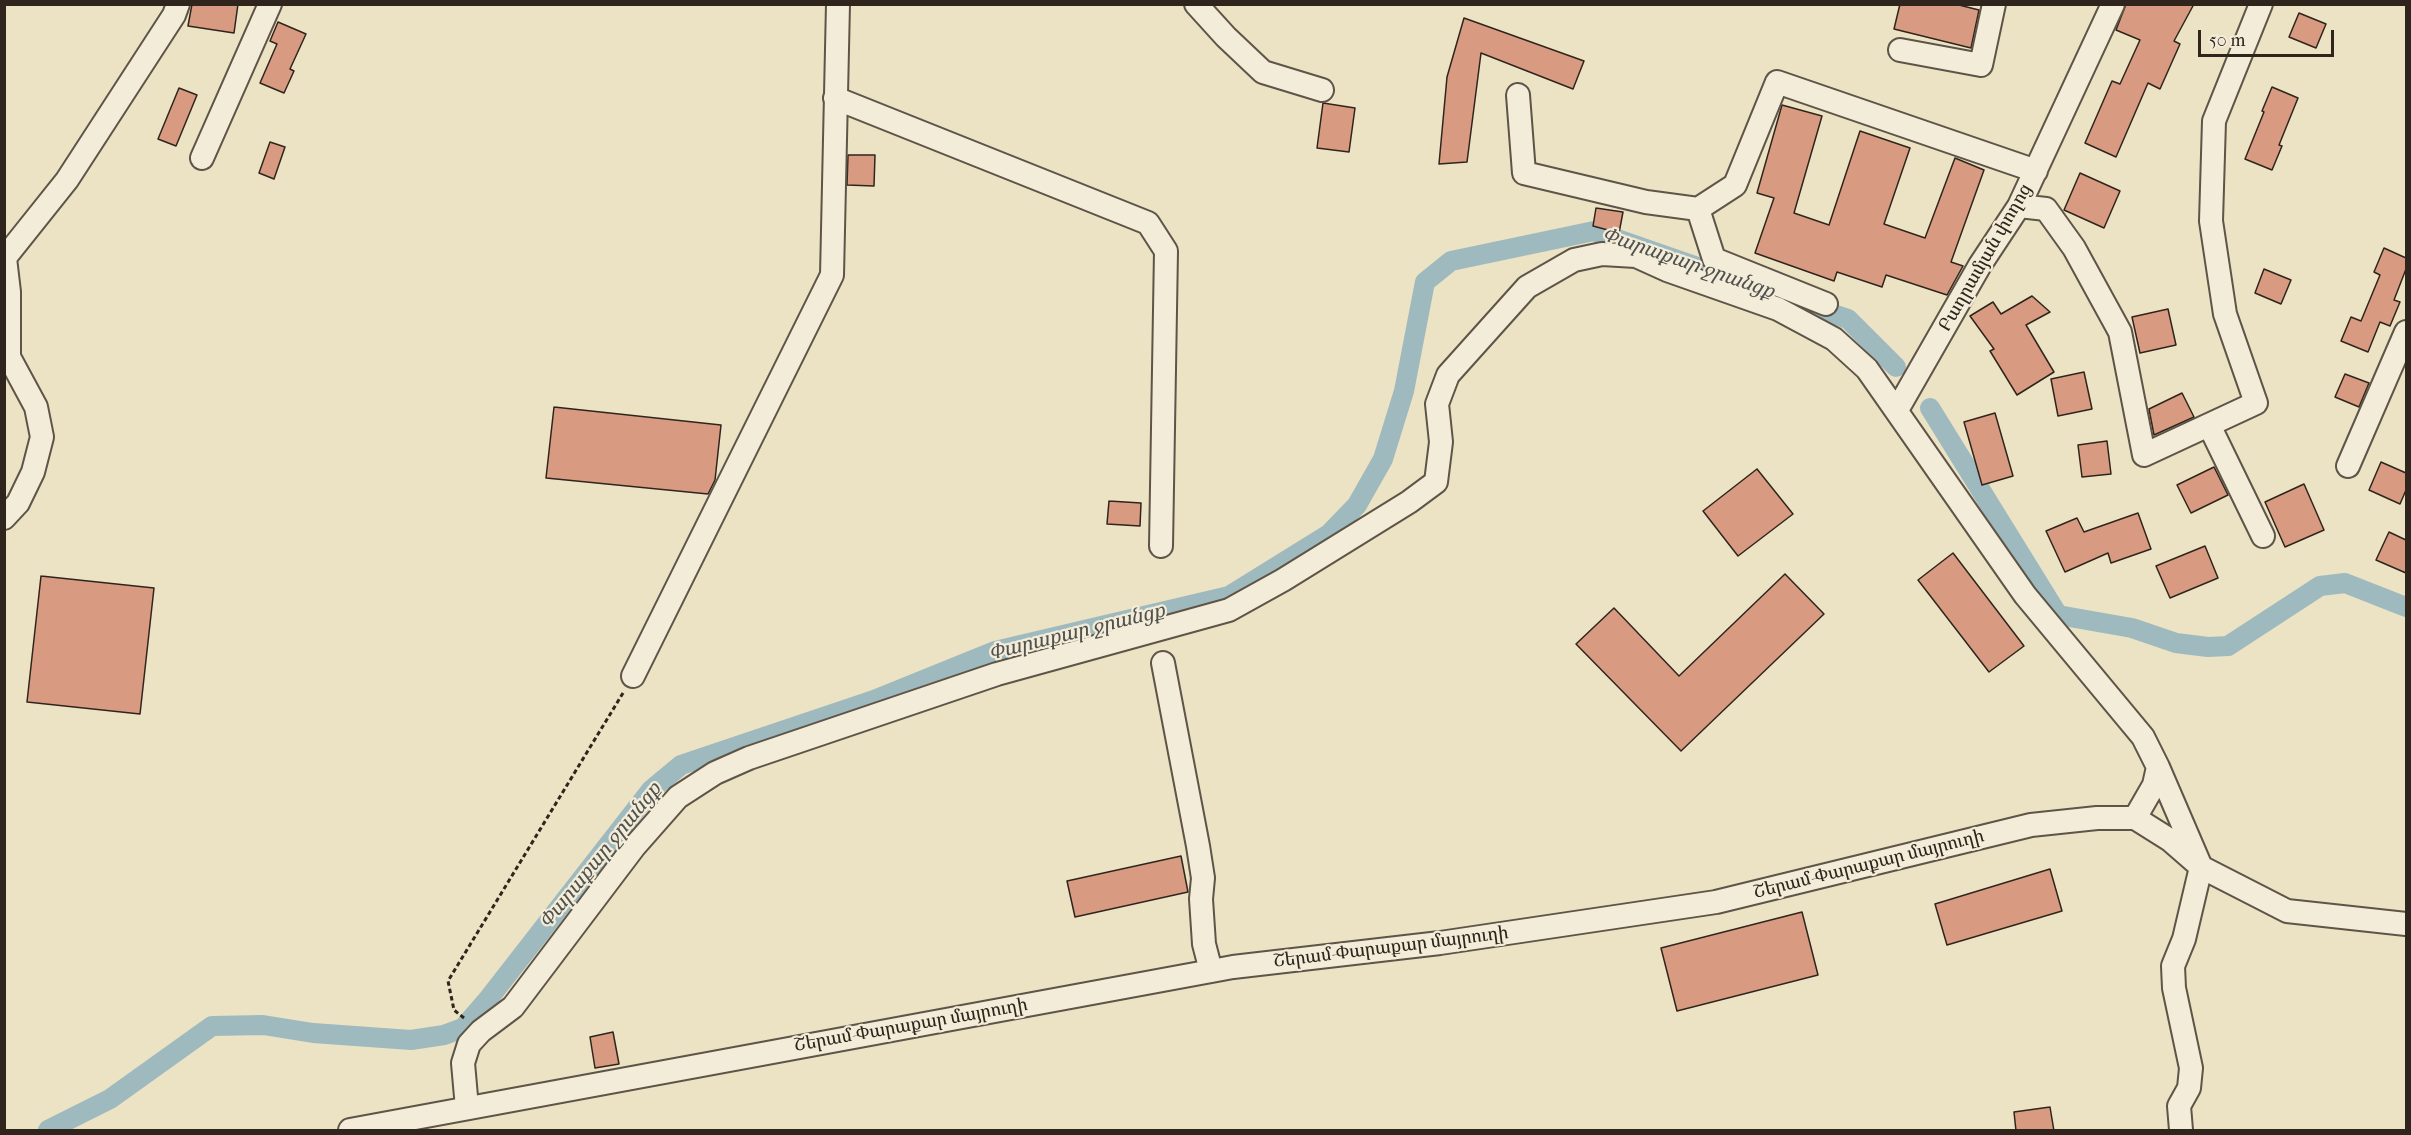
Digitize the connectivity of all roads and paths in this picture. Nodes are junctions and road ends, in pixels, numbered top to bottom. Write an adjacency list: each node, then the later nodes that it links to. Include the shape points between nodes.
1 (178, 4): 16 (street, via 67,180)
2 (270, 4): 12 (street)
3 (837, 4): 11 (street)
4 (1196, 4): 9 (street, via 1263,72)
5 (1994, 4): 8 (street, via 1982,65)
6 (2113, 4): 13 (street, Բաղրամյան փողոց)
7 (2261, 4): 20 (street, via 2214,121 2211,221 2224,314 2256,403)
8 (1900, 50)
9 (1322, 90)
10 (1518, 95): 15 (street, via 1524,173 1646,202)
11 (835, 98): 24 (street, via 1148,223 1166,251); 26 (street, via 832,275)
12 (202, 158)
13 (2036, 171): 14 (street, Բաղրամյան փողոց); 15 (street, via 1777,82 1735,185)
14 (2019, 206): 19 (street, Բաղրամյան փողոց, via 1980,265); 20 (street, via 2046,209 2074,248 2120,332 2144,455)
15 (1698, 208): 17 (street, via 1714,259)
16 (5, 258): 22 (street, via 9,357 36,406 42,437 28,482 18,503)
17 (1826, 304)
18 (2406, 332): 21 (street)
19 (1898, 410): 27 (street, via 2025,595 2143,737); 33 (street, via 1867,369 1834,339 1778,309 1636,256 1602,254 1574,260 1527,287 1448,375 1437,404 1441,442 1436,482 1283,580 1228,610 997,674 749,758 715,773 678,797 634,847 513,1006 469,1044 463,1063)
20 (2209, 425): 23 (street)
21 (2348, 466)
22 (4, 518)
23 (2263, 536)
24 (1161, 546)
25 (1163, 663): 31 (street, via 1203,878 1204,944)
26 (633, 676): 32 (path, via 448,981)
27 (2158, 767): 28 (street, via 2154,785); 29 (street)
28 (2135, 818): 29 (street, via 2170,840); 31 (street, Շերամ-Փարաքար մայրուղի, via 2031,825 1716,902 1440,943)
29 (2201, 867): 30 (street, via 2287,911); 35 (street, via 2184,939 2173,966 2191,1068 2189,1088 2179,1106)
30 (2406, 924)
31 (1211, 971): 33 (street, Շերամ-Փարաքար մայրուղի)
32 (454, 1010)
33 (467, 1108): 34 (street, Շերամ-Փարաքար մայրուղի)
34 (350, 1131)
35 (2181, 1131)

